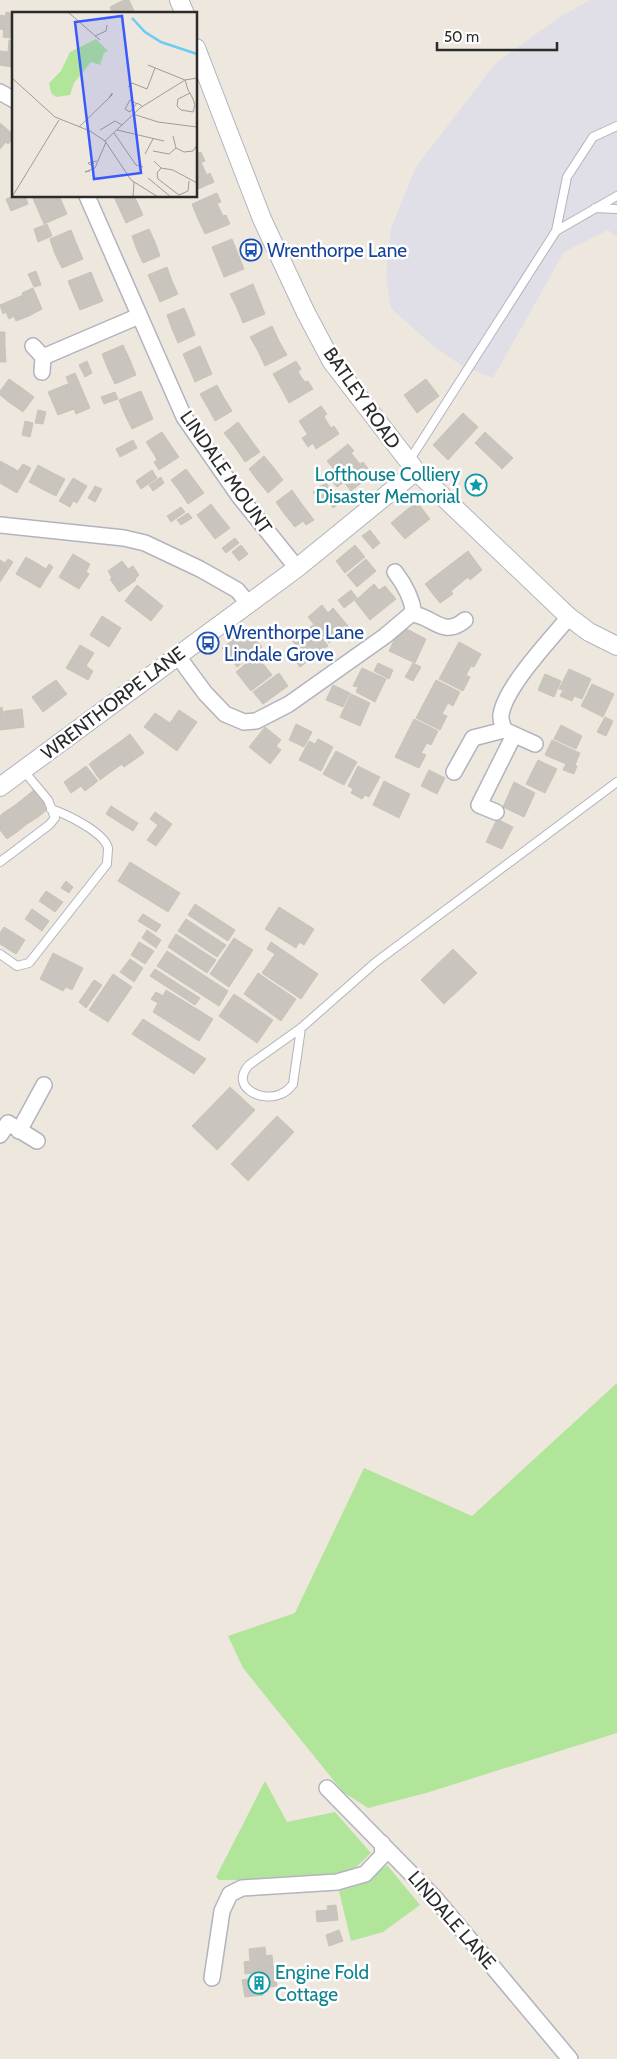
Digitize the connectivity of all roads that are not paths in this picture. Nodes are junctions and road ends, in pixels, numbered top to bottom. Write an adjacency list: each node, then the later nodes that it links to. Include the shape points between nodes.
1 (179, 0): 2 (street)
2 (184, 12)
3 (198, 59): 4 (street, BATLEY ROAD)
4 (201, 76): 15 (street, BATLEY ROAD, via 262,219 332,362)
5 (0, 92): 6 (street)
6 (12, 99)
7 (617, 126): 12 (lane, via 593,137 567,177)
8 (617, 196): 10 (lane)
9 (88, 198): 13 (street, LINDALE MOUNT)
10 (593, 208): 11 (lane); 12 (lane)
11 (617, 209)
12 (556, 231): 15 (lane)
13 (139, 316): 14 (street); 17 (street, LINDALE MOUNT, via 184,417 239,496)
14 (39, 358)
15 (412, 467): 17 (street, WRENTHORPE LANE); 21 (street, BATLEY ROAD)
16 (0, 525): 19 (street, via 145,543 237,590)
17 (296, 568): 19 (street, WRENTHORPE LANE)
18 (395, 572): 20 (street, via 413,603)
19 (248, 603): 24 (street, WRENTHORPE LANE)
20 (414, 614): 22 (street, via 450,628); 24 (street, via 289,704 256,721 244,722 225,714)
21 (569, 617): 23 (street, BATLEY ROAD); 25 (street, via 523,672 507,700 500,718)
22 (465, 620)
23 (617, 646)
24 (177, 656): 27 (street, WRENTHORPE LANE)
25 (509, 737): 26 (street); 28 (street, via 473,738); 32 (street, via 479,805)
26 (535, 744)
27 (23, 770): 29 (street, WRENTHORPE LANE); 31 (lane, via 48,800)
28 (454, 772)
29 (2, 781)
30 (617, 782): 35 (lane, via 376,962)
31 (51, 809): 33 (lane, via 55,818 49,825); 34 (lane, via 70,816 103,840 108,848 107,864 29,963 17,966)
32 (496, 812)
33 (0, 862)
34 (0, 954)
35 (301, 1028): 35 (lane, via 243,1071 242,1078 247,1088 256,1095 270,1097 288,1090 293,1084)
36 (44, 1085): 37 (street)
37 (19, 1131): 38 (street, via 8,1123); 39 (street)
38 (0, 1135)
39 (38, 1141)
40 (327, 1788): 41 (street, LINDALE LANE)
41 (382, 1843): 42 (street, via 383,1855 365,1874 337,1882 242,1888 230,1894 222,1911); 43 (street, LINDALE LANE, via 435,1898)
42 (212, 1978)
43 (570, 2059)

